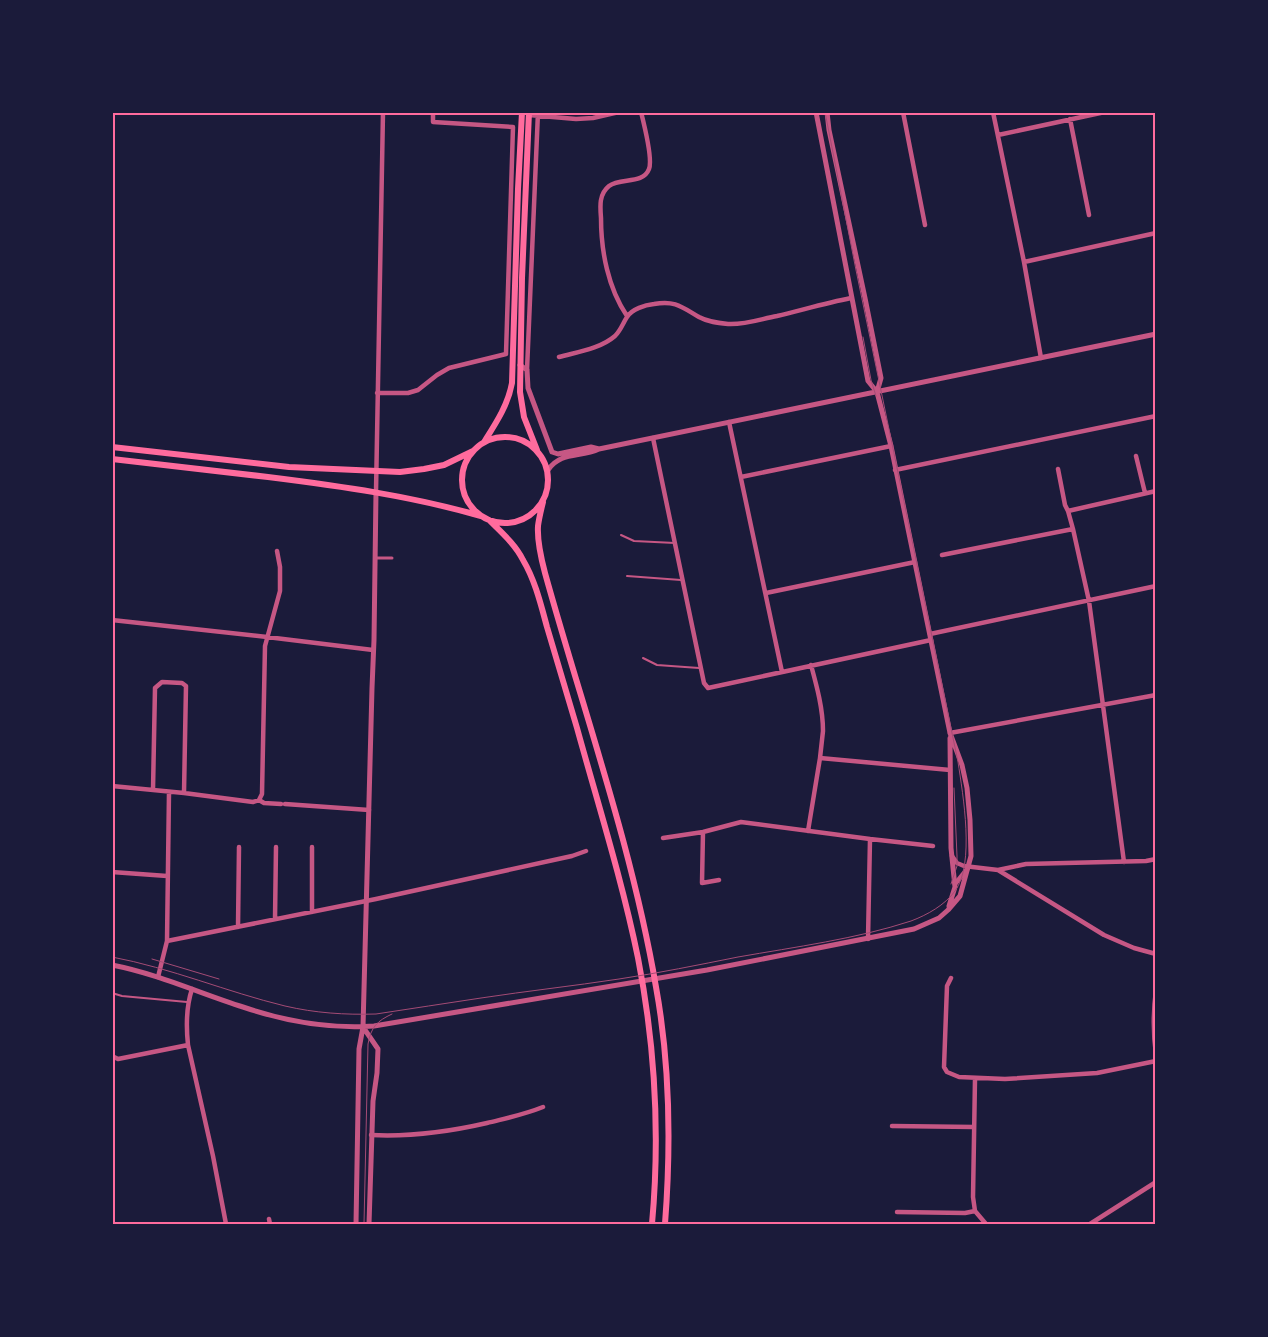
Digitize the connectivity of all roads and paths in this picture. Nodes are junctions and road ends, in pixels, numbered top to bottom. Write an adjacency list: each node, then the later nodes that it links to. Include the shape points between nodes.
1 (383, 112): 29 (street)
2 (433, 112): 22 (street, via 433,122 513,127)
3 (522, 112): 24 (main road)
4 (619, 112): 12 (street, via 576,119)
5 (641, 112): 20 (street, via 650,160 648,170 644,176 611,184 604,190 600,206 602,246 614,289)
6 (816, 112): 19 (street)
7 (827, 112): 28 (street, via 881,378)
8 (903, 112): 16 (street)
9 (993, 112): 14 (street)
10 (1105, 112): 13 (street)
11 (529, 114): 12 (street); 26 (main road)
12 (538, 114): 27 (street)
13 (1070, 119): 14 (street); 15 (street)
14 (998, 135): 18 (street)
15 (1089, 215)
16 (925, 225)
17 (1156, 233): 18 (street)
18 (1024, 262): 25 (street)
19 (851, 298): 20 (street, via 753,322 731,324 714,323 668,302 646,306); 28 (street, via 868,381)
20 (628, 316): 23 (street, via 609,340)
21 (1156, 334): 25 (street)
22 (506, 354): 24 (street); 29 (street, via 449,368 418,390)
23 (558, 357)
24 (513, 358): 33 (main road, via 508,400)
25 (1041, 358): 28 (street)
26 (520, 365): 27 (street); 37 (main road, via 521,404)
27 (527, 370): 36 (street, via 528,388 552,452 558,454 591,447)
28 (877, 392): 31 (street); 34 (street)
29 (378, 393): 44 (street)
30 (1156, 416): 43 (street)
31 (729, 422): 32 (street); 45 (street)
32 (653, 438): 36 (street); 55 (street)
33 (484, 442): 37 (main road, via 504,436 516,438); 38 (main road)
34 (891, 446): 43 (street); 45 (street)
35 (112, 447): 44 (main road, via 289,467)
36 (600, 449): 42 (street, via 560,458)
37 (537, 450): 42 (main road)
38 (473, 451): 44 (main road, via 444,465 424,470); 51 (main road, via 464,465 463,490 470,505)
39 (1136, 456): 48 (street)
40 (112, 459): 47 (main road)
41 (1058, 469): 50 (street)
42 (548, 470): 49 (main road, via 548,487)
43 (895, 470): 60 (street)
44 (377, 471): 47 (street)
45 (741, 477): 64 (street)
46 (1156, 491): 48 (street)
47 (376, 492): 51 (main road); 58 (street)
48 (1145, 493): 50 (street)
49 (543, 502): 52 (main road, via 523,520 506,523); 138 (main road, via 538,533 544,573 628,858 656,988 668,1109 668,1184)
50 (1068, 510): 53 (street)
51 (481, 516): 52 (main road)
52 (489, 520): 137 (main road, via 518,551 532,580 571,706 628,914 643,990 653,1075 656,1150)
53 (1073, 529): 57 (street); 65 (street)
54 (621, 535): 55 (lane, via 634,540)
55 (675, 543): 62 (street)
56 (277, 551): 68 (street, via 280,591)
57 (942, 555)
58 (376, 558): 59 (street); 70 (street)
59 (392, 558)
60 (915, 562): 64 (street); 67 (street)
61 (627, 576): 62 (lane)
62 (684, 580): 73 (street)
63 (1156, 586): 65 (street)
64 (766, 593): 74 (street)
65 (1088, 601): 67 (street); 76 (street)
66 (112, 620): 68 (street)
67 (930, 634): 69 (street)
68 (267, 637): 70 (street); 84 (street, via 262,794)
69 (932, 640): 72 (street); 77 (street)
70 (374, 650): 85 (street)
71 (643, 658): 73 (lane, via 657,664)
72 (811, 665): 74 (street); 78 (street, via 822,716)
73 (701, 668): 74 (street, via 708,688)
74 (782, 672)
75 (1156, 695): 76 (street)
76 (1103, 705): 77 (street); 97 (street)
77 (950, 733): 79 (street); 98 (street, via 967,788)
78 (820, 758): 79 (street); 86 (street)
79 (950, 770): 95 (street)
80 (112, 786): 81 (street)
81 (153, 790): 82 (street); 83 (street, via 155,688 162,682 182,683 186,686)
82 (169, 792): 83 (street); 101 (street)
83 (184, 793): 84 (street, via 253,802)
84 (259, 800): 85 (street, via 264,803)
85 (369, 810): 104 (street)
86 (808, 831): 87 (street, via 741,822); 89 (street)
87 (703, 832): 88 (street); 102 (street, via 702,883)
88 (664, 838)
89 (870, 839): 90 (street); 109 (street)
90 (933, 846)
91 (239, 847): 108 (street)
92 (276, 847): 107 (street)
93 (312, 847): 106 (street)
94 (586, 851): 104 (street)
95 (952, 856): 98 (street, via 957,863); 103 (street)
96 (1156, 859): 97 (street)
97 (1124, 862): 99 (street, via 1026,864)
98 (969, 866): 99 (street); 103 (street); 105 (street, via 960,896)
99 (998, 870): 111 (street, via 1104,935)
100 (112, 872): 101 (street)
101 (167, 876): 110 (street)
102 (719, 880)
103 (954, 884): 105 (street)
104 (366, 900): 106 (street); 119 (street)
105 (948, 910): 109 (street, via 939,918 914,929)
106 (312, 912): 107 (street)
107 (275, 919): 108 (street)
108 (238, 926): 110 (street)
109 (868, 939): 119 (street, via 708,970)
110 (167, 942): 113 (street)
111 (1156, 954)
112 (112, 966): 113 (street)
113 (158, 977): 115 (street)
114 (951, 978): 124 (street, via 944,1066 953,1075)
115 (192, 989): 118 (street); 119 (street, via 265,1014 303,1022)
116 (1156, 990): 121 (street, via 1153,1016)
117 (112, 993): 118 (lane)
118 (188, 1002): 120 (street)
119 (363, 1027): 128 (street, via 378,1049); 135 (street, via 359,1049)
120 (188, 1045): 122 (street, via 118,1058); 133 (street)
121 (1156, 1055)
122 (112, 1056)
123 (1156, 1061): 124 (street, via 1089,1074)
124 (975, 1079): 127 (street)
125 (543, 1107): 128 (street, via 452,1131 408,1136)
126 (892, 1126): 127 (street)
127 (974, 1127): 130 (street)
128 (371, 1135): 136 (street)
129 (1156, 1182): 140 (street)
130 (975, 1211): 131 (street, via 965,1214); 139 (street)
131 (897, 1212)
132 (268, 1219): 134 (street)
133 (226, 1224)
134 (270, 1224)
135 (356, 1224)
136 (369, 1224)
137 (652, 1224)
138 (664, 1224)
139 (986, 1224)
140 (1090, 1224)

